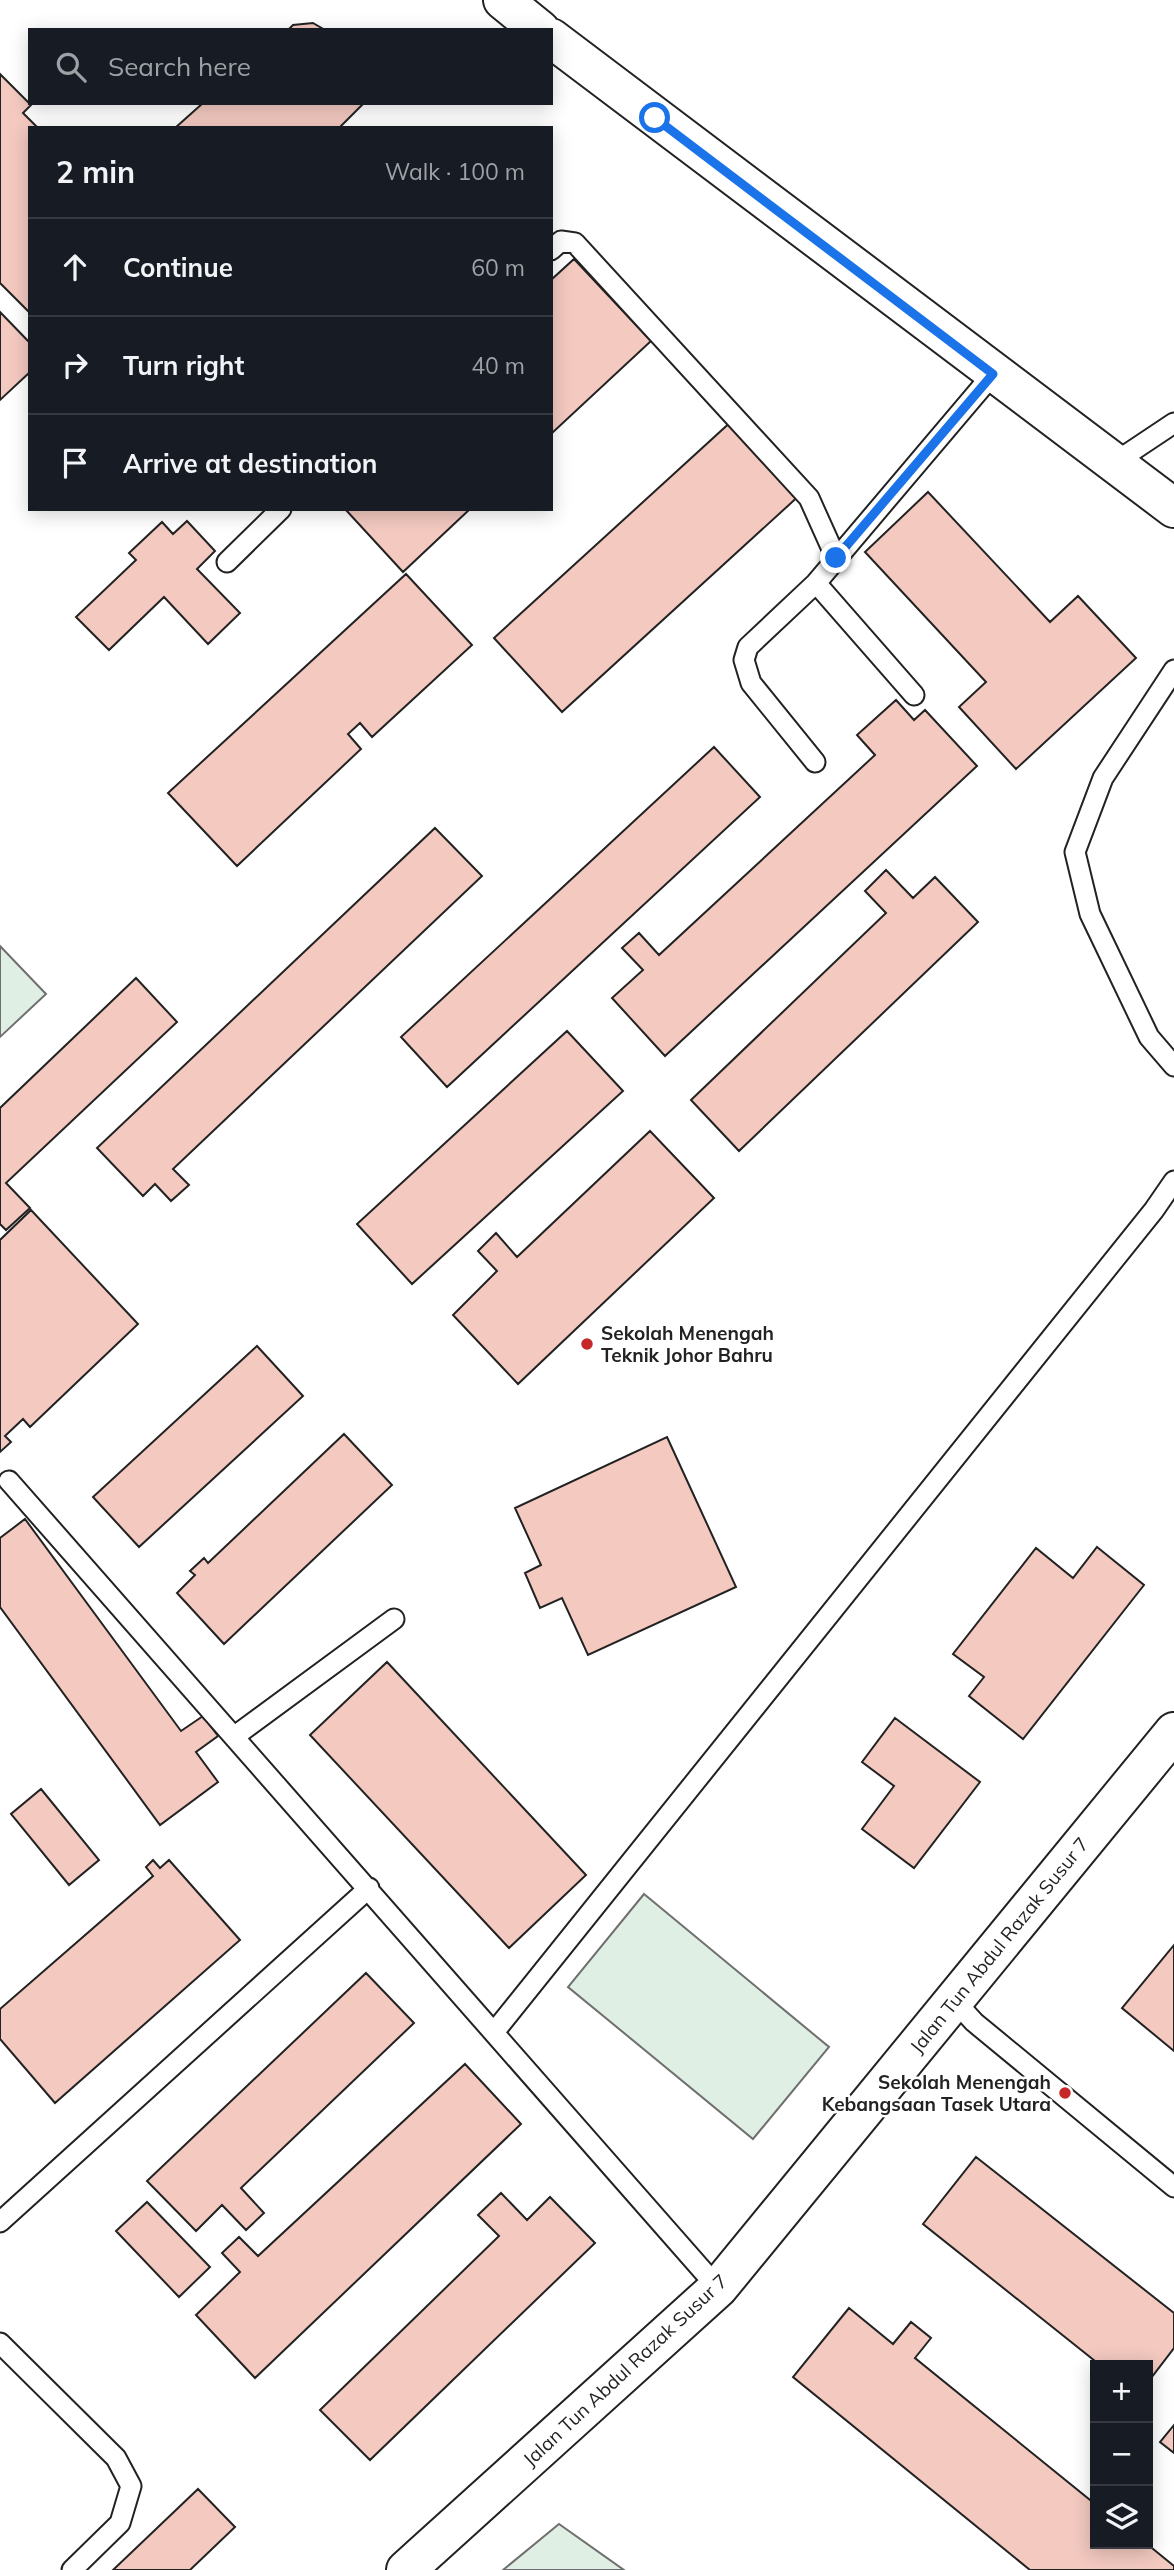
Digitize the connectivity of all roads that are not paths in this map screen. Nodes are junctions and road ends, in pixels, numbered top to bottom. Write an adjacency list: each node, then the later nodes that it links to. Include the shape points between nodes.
1 (503, 0): 2 (street)
2 (538, 28)
3 (553, 40): 5 (street)
4 (553, 248): 10 (lane, via 561,240 575,243 809,498)
5 (993, 374): 7 (street); 10 (lane)
6 (1174, 423): 7 (lane)
7 (1114, 463): 8 (street)
8 (1174, 508)
9 (279, 511): 11 (lane)
10 (836, 558): 12 (lane)
11 (227, 562)
12 (816, 583): 14 (lane); 15 (lane, via 755,638 744,660 751,683)
13 (1174, 670): 16 (lane, via 1103,778 1075,852 1090,914 1149,1037)
14 (914, 695)
15 (815, 762)
16 (1174, 1066)
17 (1174, 1181): 24 (lane)
18 (9, 1481): 21 (lane)
19 (394, 1619): 21 (lane)
20 (1174, 1732): 23 (street, Jalan Tun Abdul Razak Susur 7)
21 (235, 1736): 22 (lane)
22 (369, 1888): 24 (lane); 26 (lane)
23 (954, 2000): 25 (lane, via 974,2022); 27 (street, Jalan Tun Abdul Razak Susur 7)
24 (495, 2031): 27 (lane)
25 (1174, 2187)
26 (0, 2222)
27 (718, 2288): 30 (street, Jalan Tun Abdul Razak Susur 7)
28 (0, 2343): 29 (lane, via 116,2458 131,2486 120,2524)
29 (72, 2570)
30 (406, 2570)

